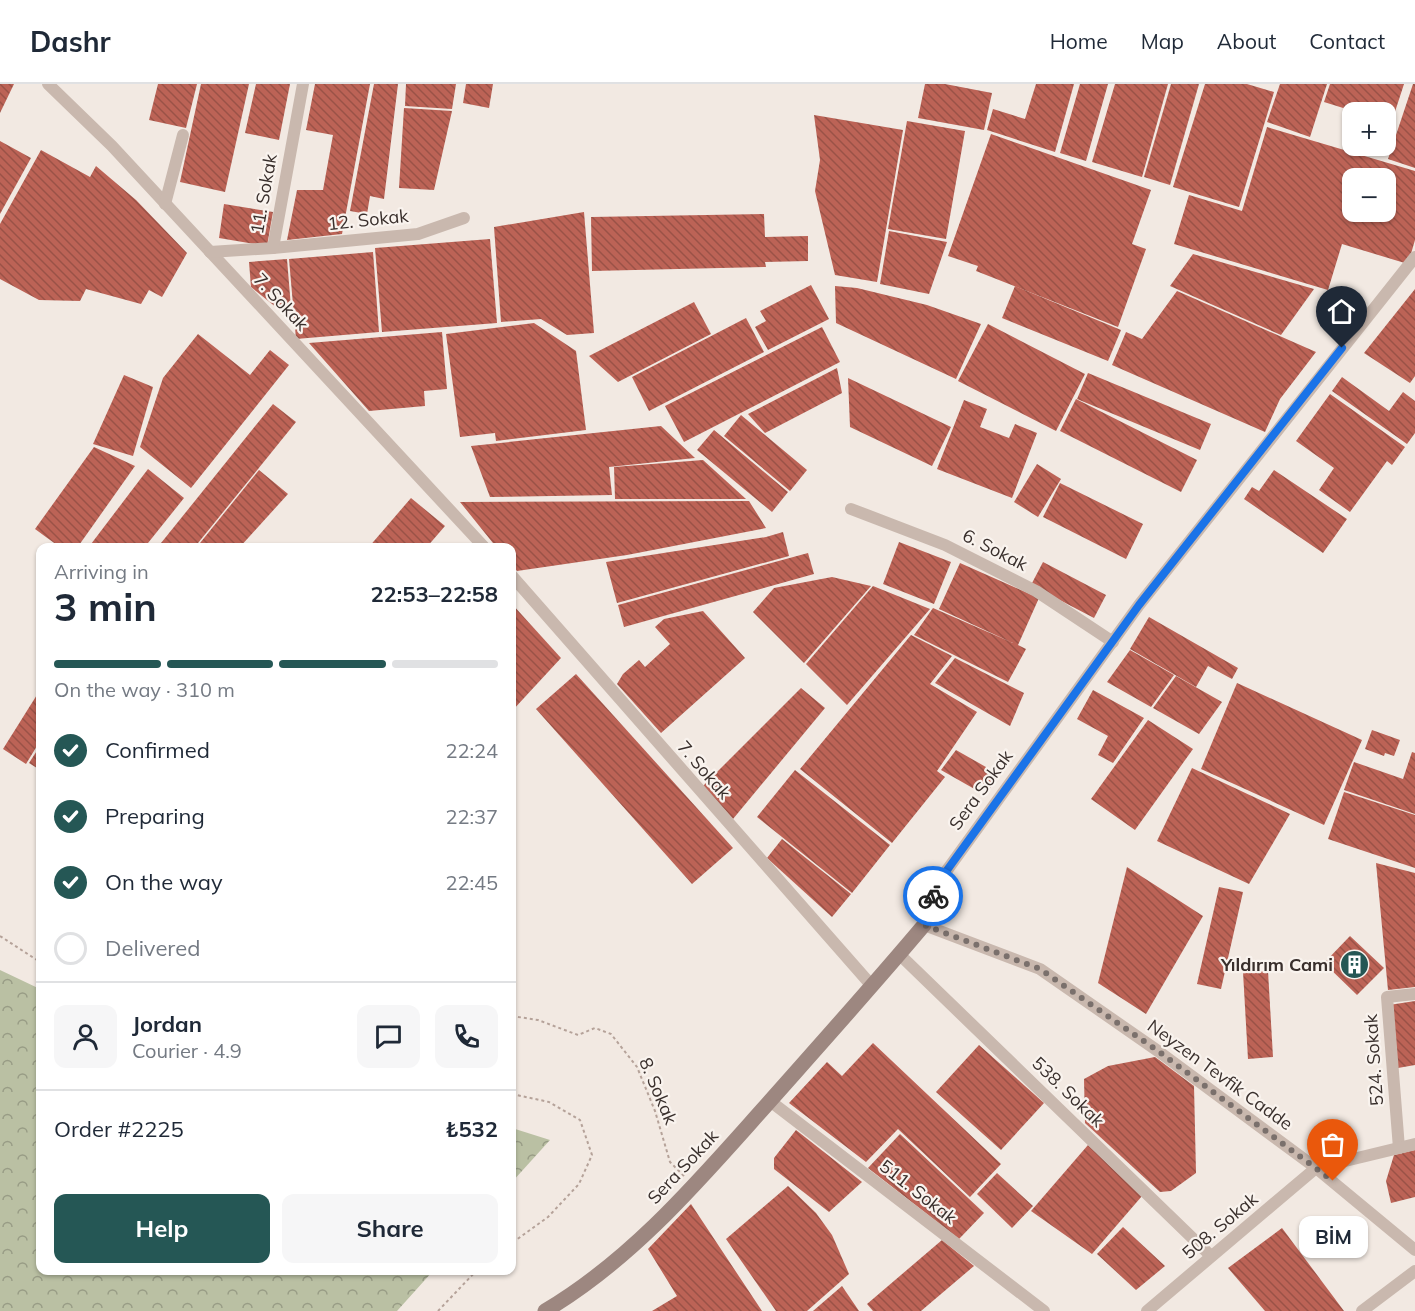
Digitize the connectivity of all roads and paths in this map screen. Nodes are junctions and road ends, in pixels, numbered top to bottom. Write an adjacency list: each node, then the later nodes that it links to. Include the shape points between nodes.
1 (303, 84): 6 (street, 11. Sokak)
2 (51, 85): 4 (street, 7. Sokak)
3 (183, 135): 4 (street)
4 (165, 204): 7 (street, 7. Sokak)
5 (464, 218): 6 (street, 12. Sokak, via 418,234)
6 (273, 248): 7 (street, 11. Sokak)
7 (210, 252): 10 (street, 7. Sokak)
8 (1415, 257): 12 (street, Sera Sokak)
9 (851, 509): 12 (street, 6. Sokak, via 945,545 1036,591)
10 (480, 543)
11 (516, 581): 17 (street, 7. Sokak)
12 (1113, 642): 13 (street, Sera Sokak, via 937,884)
13 (924, 925): 15 (street, Sera Sokak); 24 (street, Neyzen Tevfik Cadde, via 1040,969)
14 (0, 936): 16 (path)
15 (899, 954): 17 (street, Sera Sokak); 28 (street, 538. Sokak)
16 (36, 959)
17 (872, 987): 21 (street, Sera Sokak)
18 (1415, 994): 23 (street, 524. Sokak, via 1387,997)
19 (516, 1017): 25 (path, 8. Sokak, via 538,1020 578,1035 595,1028 611,1034 637,1067 670,1162)
20 (516, 1095): 26 (path, via 549,1102 580,1120 592,1155 579,1184 548,1216)
21 (770, 1101): 25 (street, Sera Sokak); 33 (street, 511. Sokak)
22 (1415, 1144): 23 (street)
23 (1399, 1148): 24 (street)
24 (1316, 1168): 27 (street, Neyzen Tevfik Cadde); 28 (street, 508. Sokak)
25 (694, 1187): 32 (street, Sera Sokak, via 631,1250)
26 (516, 1240)
27 (1415, 1250)
28 (1211, 1256): 34 (street, 508. Sokak)
29 (1415, 1271): 35 (street)
30 (472, 1275): 31 (path)
31 (438, 1311)
32 (545, 1311)
33 (1044, 1311)
34 (1146, 1311)
35 (1362, 1311)

